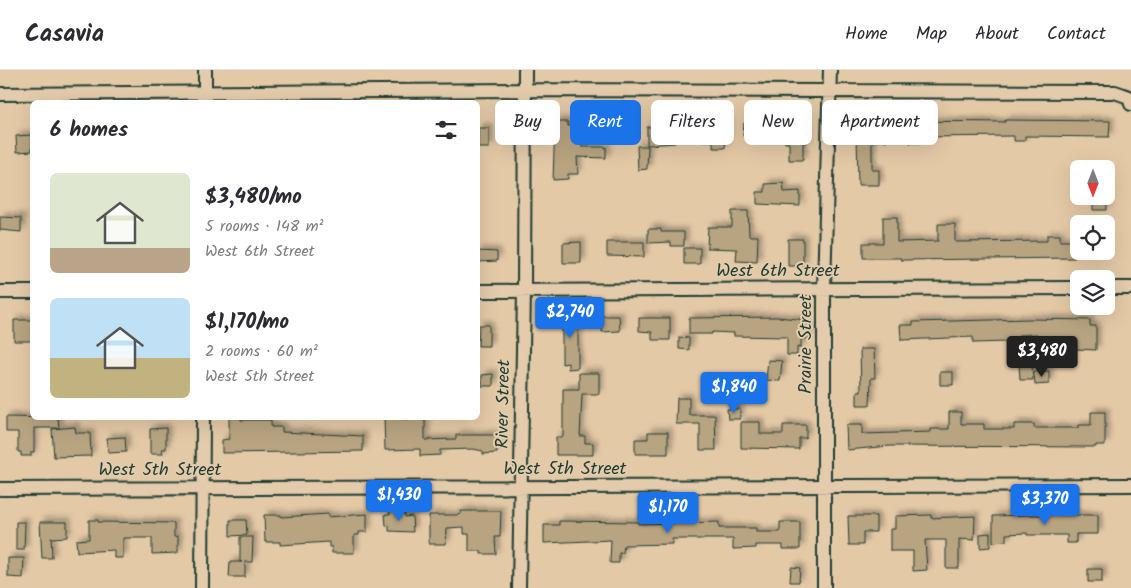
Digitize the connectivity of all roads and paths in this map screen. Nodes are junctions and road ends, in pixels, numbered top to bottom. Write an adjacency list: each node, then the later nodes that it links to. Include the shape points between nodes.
1 (205, 70): 7 (street)
2 (525, 70): 4 (street, River Street)
3 (830, 70): 5 (street, Prairie Street)
4 (525, 90): 5 (street); 7 (street); 14 (street, River Street)
5 (830, 92): 8 (street, via 1115,92); 9 (street, Prairie Street)
6 (0, 94): 7 (street)
7 (205, 97)
8 (1130, 100)
9 (824, 288): 10 (street, West 6th Street); 14 (street, West 6th Street); 18 (street, Prairie Street)
10 (1070, 288)
11 (1115, 288): 12 (street)
12 (1131, 288)
13 (480, 291): 14 (street, West 6th Street)
14 (524, 291): 20 (street, River Street)
15 (0, 292): 16 (street)
16 (30, 292)
17 (203, 420): 21 (street)
18 (823, 484): 19 (street, West 5th Street); 20 (street, West 5th Street); 25 (street, Prairie Street)
19 (1131, 485)
20 (519, 487): 21 (street, West 5th Street); 24 (street, River Street)
21 (202, 488): 22 (street, West 5th Street); 23 (street)
22 (0, 489)
23 (202, 588)
24 (519, 588)
25 (824, 588)

